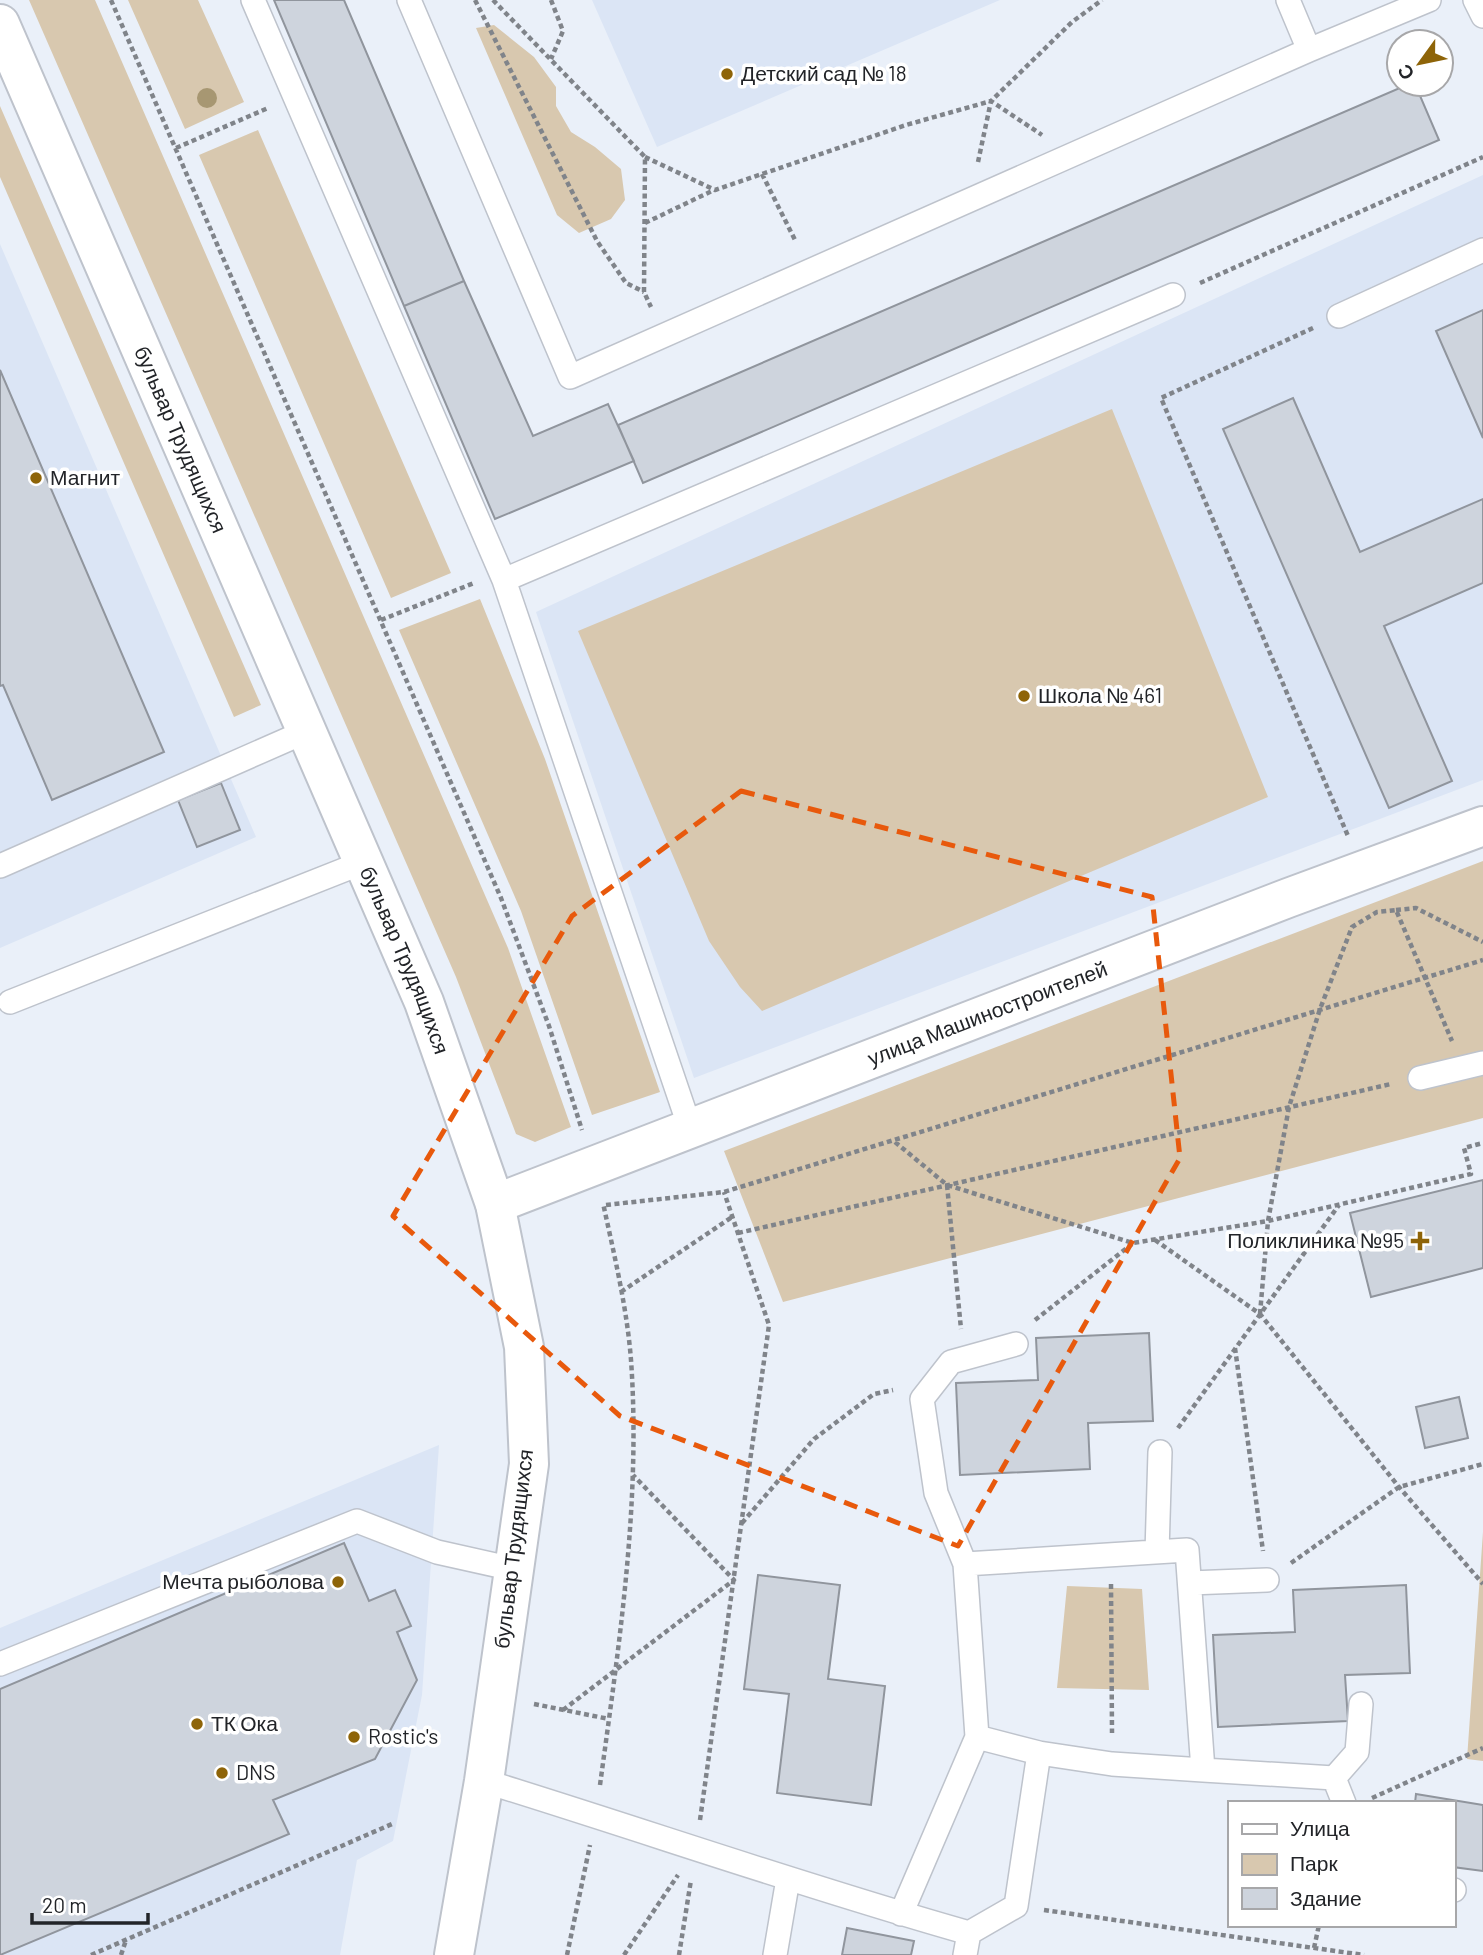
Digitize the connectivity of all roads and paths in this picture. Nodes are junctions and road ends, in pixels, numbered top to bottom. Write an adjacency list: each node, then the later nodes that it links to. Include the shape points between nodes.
1 (111, 0): 17 (path)
2 (253, 0): 15 (lane)
3 (409, 0): 30 (lane, via 570,377)
4 (475, 0): 27 (path, via 597,241 626,283)
5 (493, 0): 14 (path)
6 (551, 0): 14 (path, via 563,30)
7 (1102, 0): 16 (path, via 1072,22)
8 (1288, 0): 13 (lane)
9 (1429, 0): 13 (lane)
10 (1475, 0): 11 (lane)
11 (1483, 16)
12 (0, 24): 33 (street, бульвар Трудящихся)
13 (1309, 50): 18 (lane)
14 (551, 59): 19 (path)
15 (295, 97): 17 (path); 31 (lane)
16 (991, 101): 18 (path); 21 (path); 23 (path)
17 (176, 148): 32 (path)
18 (1073, 155): 23 (lane)
19 (645, 156): 22 (path); 24 (path)
20 (1483, 157): 28 (path)
21 (762, 174): 22 (path); 26 (path)
22 (715, 190): 24 (path)
23 (970, 201): 26 (lane)
24 (645, 223): 27 (path)
25 (1483, 250): 29 (lane)
26 (810, 271): 30 (lane)
27 (643, 292): 30 (path)
28 (1174, 295): 31 (lane)
29 (1339, 316): 35 (path, via 1161,398)
30 (666, 335)
31 (502, 576): 32 (path); 47 (lane)
32 (381, 620): 48 (path, via 501,898)
33 (307, 731): 36 (street, бульвар Трудящихся); 37 (lane)
34 (1483, 826): 47 (street, улица Машиностроителей)
35 (1350, 842)
36 (364, 862): 42 (lane); 54 (street, бульвар Трудящихся, via 424,1002)
37 (0, 866)
38 (1396, 910): 39 (path, via 1416,908); 41 (path); 43 (path, via 1377,912 1352,927)
39 (1483, 942)
40 (1483, 960): 41 (path)
41 (1426, 976): 43 (path); 44 (path)
42 (10, 1002)
43 (1320, 1009): 46 (path); 49 (path)
44 (1473, 1065): 45 (lane)
45 (1420, 1077): 46 (path)
46 (1289, 1107): 51 (path); 58 (path)
47 (690, 1128): 54 (street, улица Машиностроителей)
48 (585, 1140)
49 (895, 1141): 51 (path); 52 (path)
50 (1483, 1143): 55 (path, via 1464,1148 1471,1174)
51 (947, 1185): 59 (path); 61 (path); 66 (path)
52 (724, 1192): 56 (path); 57 (path)
53 (602, 1197): 56 (path)
54 (495, 1203): 76 (street, бульвар Трудящихся, via 524,1347 528,1464)
55 (1339, 1204): 58 (path); 63 (path)
56 (604, 1205): 62 (path)
57 (732, 1217): 59 (path); 62 (path)
58 (1268, 1221): 60 (path); 63 (path)
59 (738, 1233): 72 (path, via 769,1325)
60 (1155, 1240): 61 (path); 63 (path)
61 (1133, 1243): 64 (path, via 1037,1317)
62 (621, 1292): 70 (path, via 631,1359)
63 (1260, 1314): 65 (path); 71 (path)
64 (1016, 1344): 66 (lane)
65 (1235, 1348): 68 (path); 78 (path)
66 (964, 1358): 67 (lane, via 951,1362)
67 (935, 1382): 72 (path, via 874,1394 814,1439); 75 (lane, via 922,1399 936,1493)
68 (1160, 1452): 73 (lane)
69 (1483, 1464): 71 (path)
70 (632, 1475): 77 (path); 82 (path)
71 (1399, 1486): 78 (path); 80 (path)
72 (741, 1525): 77 (path)
73 (1157, 1552): 74 (lane); 79 (lane, via 1187,1550)
74 (1111, 1555): 75 (lane); 90 (path)
75 (965, 1564): 87 (lane)
76 (513, 1570): 81 (lane, via 437,1552 357,1521); 93 (street, бульвар Трудящихся)
77 (734, 1580): 82 (path); 97 (path)
78 (1268, 1580): 79 (lane)
79 (1190, 1583): 91 (lane)
80 (1483, 1584)
81 (0, 1664)
82 (616, 1670): 85 (path); 86 (path)
83 (523, 1702): 85 (path)
84 (1361, 1704): 92 (lane, via 1357,1752)
85 (563, 1710): 86 (path)
86 (609, 1719): 95 (path)
87 (977, 1737): 89 (lane); 100 (lane)
88 (1483, 1748): 94 (path, via 1380,1796)
89 (1039, 1753): 90 (lane); 99 (lane)
90 (1112, 1764): 91 (lane)
91 (1203, 1770): 92 (lane)
92 (1334, 1778): 94 (lane)
93 (484, 1781): 95 (lane); 107 (street, бульвар Трудящихся)
94 (1356, 1801)
95 (596, 1815): 97 (lane); 108 (path)
96 (392, 1824): 102 (path)
97 (696, 1849): 98 (lane); 109 (path); 110 (path)
98 (788, 1880): 100 (lane); 111 (lane)
99 (1016, 1906): 103 (lane); 104 (path)
100 (901, 1914): 103 (lane)
101 (1319, 1927): 104 (path)
102 (126, 1940): 105 (path); 106 (path)
103 (967, 1944)
104 (1314, 1948): 112 (path)
105 (91, 1955)
106 (121, 1955)
107 (454, 1955)
108 (567, 1955)
109 (624, 1955)
110 (679, 1955)
111 (775, 1955)
112 (1364, 1955)

